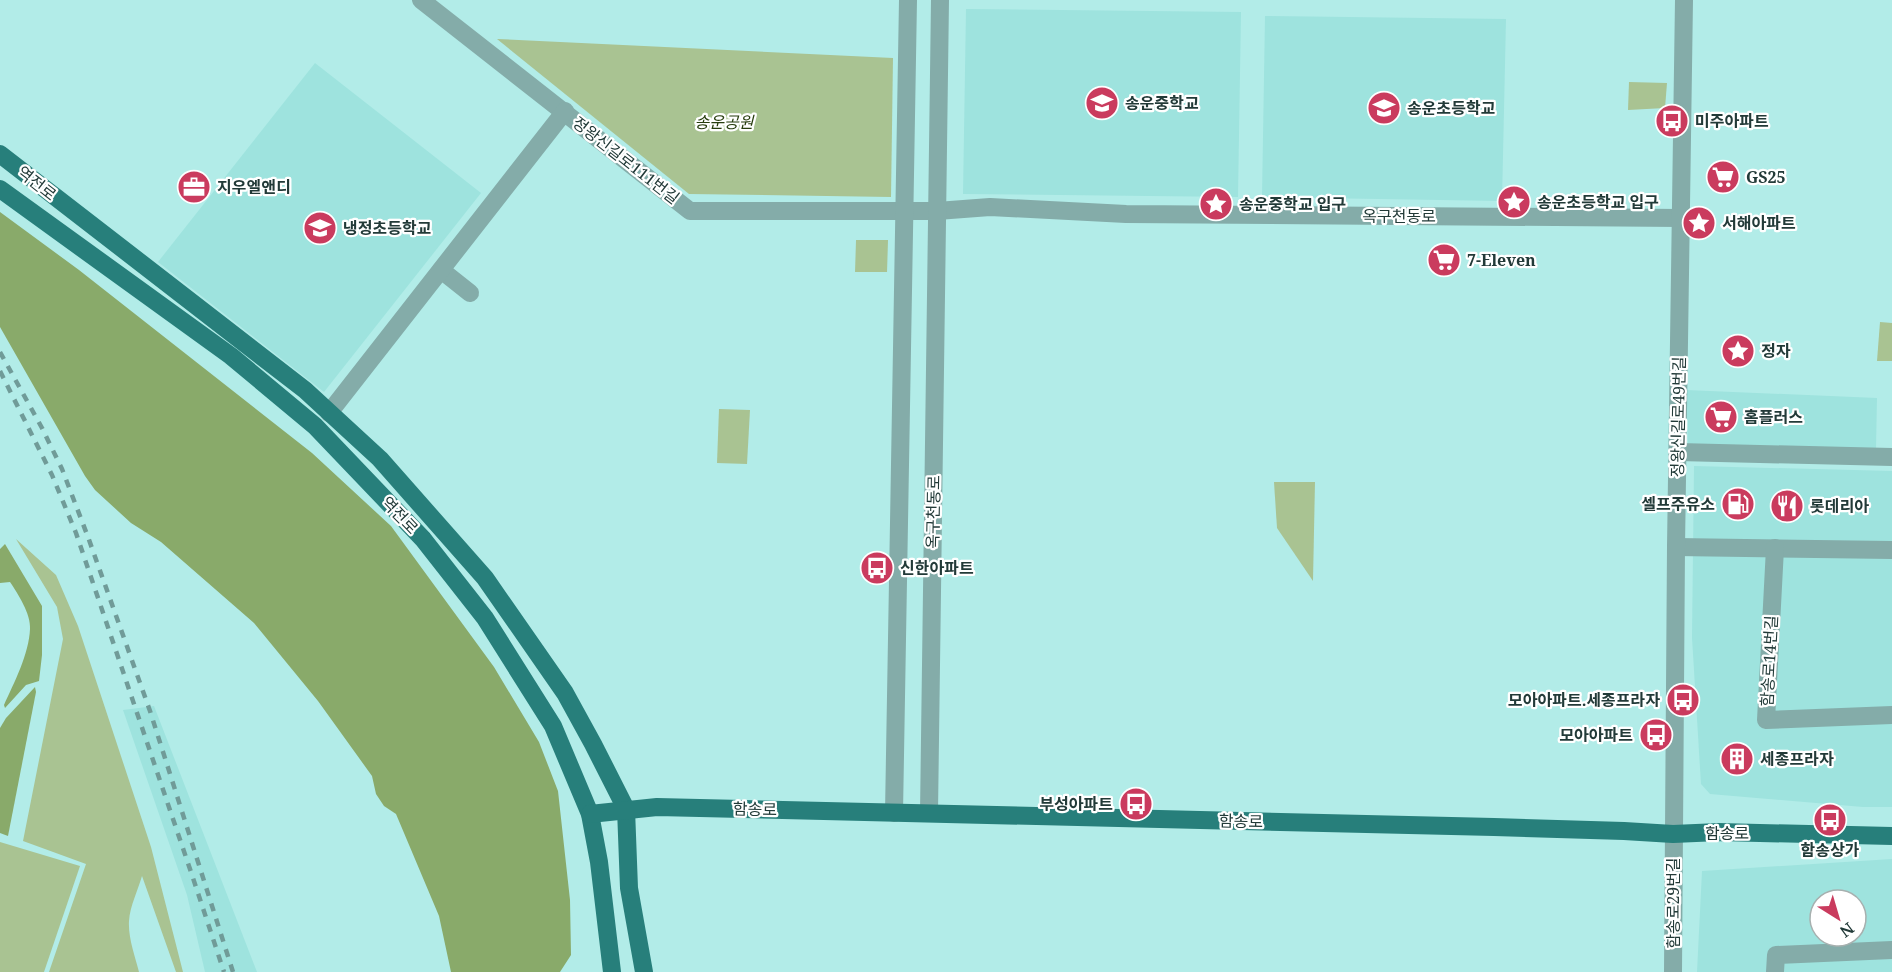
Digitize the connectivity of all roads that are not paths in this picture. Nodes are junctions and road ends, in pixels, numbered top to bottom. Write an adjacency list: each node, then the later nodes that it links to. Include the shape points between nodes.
1 (421, 0): 5 (street, 정왕신길로111번길)
2 (908, 0): 8 (street, 옥구천동로)
3 (940, 0): 9 (street, 옥구천동로)
4 (1684, 0): 10 (street, 정왕신길로49번길)
5 (565, 111): 8 (street, 정왕신길로111번길, via 690,211); 11 (street)
6 (0, 154): 13 (main road, 역전로)
7 (0, 189): 23 (main road, 역전로, via 231,356 315,426 423,539 486,618 553,726)
8 (905, 211): 9 (street, 옥구천동로); 21 (street, 옥구천동로)
9 (937, 211): 10 (street, 옥구천동로, via 990,207 1126,214); 22 (street, 옥구천동로)
10 (1681, 218): 14 (street, 정왕신길로49번길)
11 (441, 270): 12 (street); 13 (street)
12 (470, 293)
13 (330, 413): 20 (main road, 역전로, via 380,459 485,578 565,693)
14 (1678, 452): 15 (street); 16 (street, 정왕신길로49번길)
15 (1892, 457)
16 (1676, 547): 17 (street); 24 (street, 정왕신길로49번길)
17 (1774, 548): 18 (street); 19 (street, 함송로14번길, via 1766,720)
18 (1892, 550)
19 (1892, 715)
20 (626, 809): 21 (main road, 함송로); 23 (main road, 함송로); 28 (main road, 역전로, via 629,888)
21 (894, 813): 22 (main road, 함송로)
22 (929, 813): 24 (main road, 함송로)
23 (590, 814): 27 (main road, 역전로)
24 (1673, 834): 25 (main road, 함송로); 29 (street, 함송로29번길)
25 (1892, 836)
26 (1892, 950): 30 (street, via 1776,955)
27 (612, 972)
28 (644, 972)
29 (1673, 972)
30 (1775, 972)

